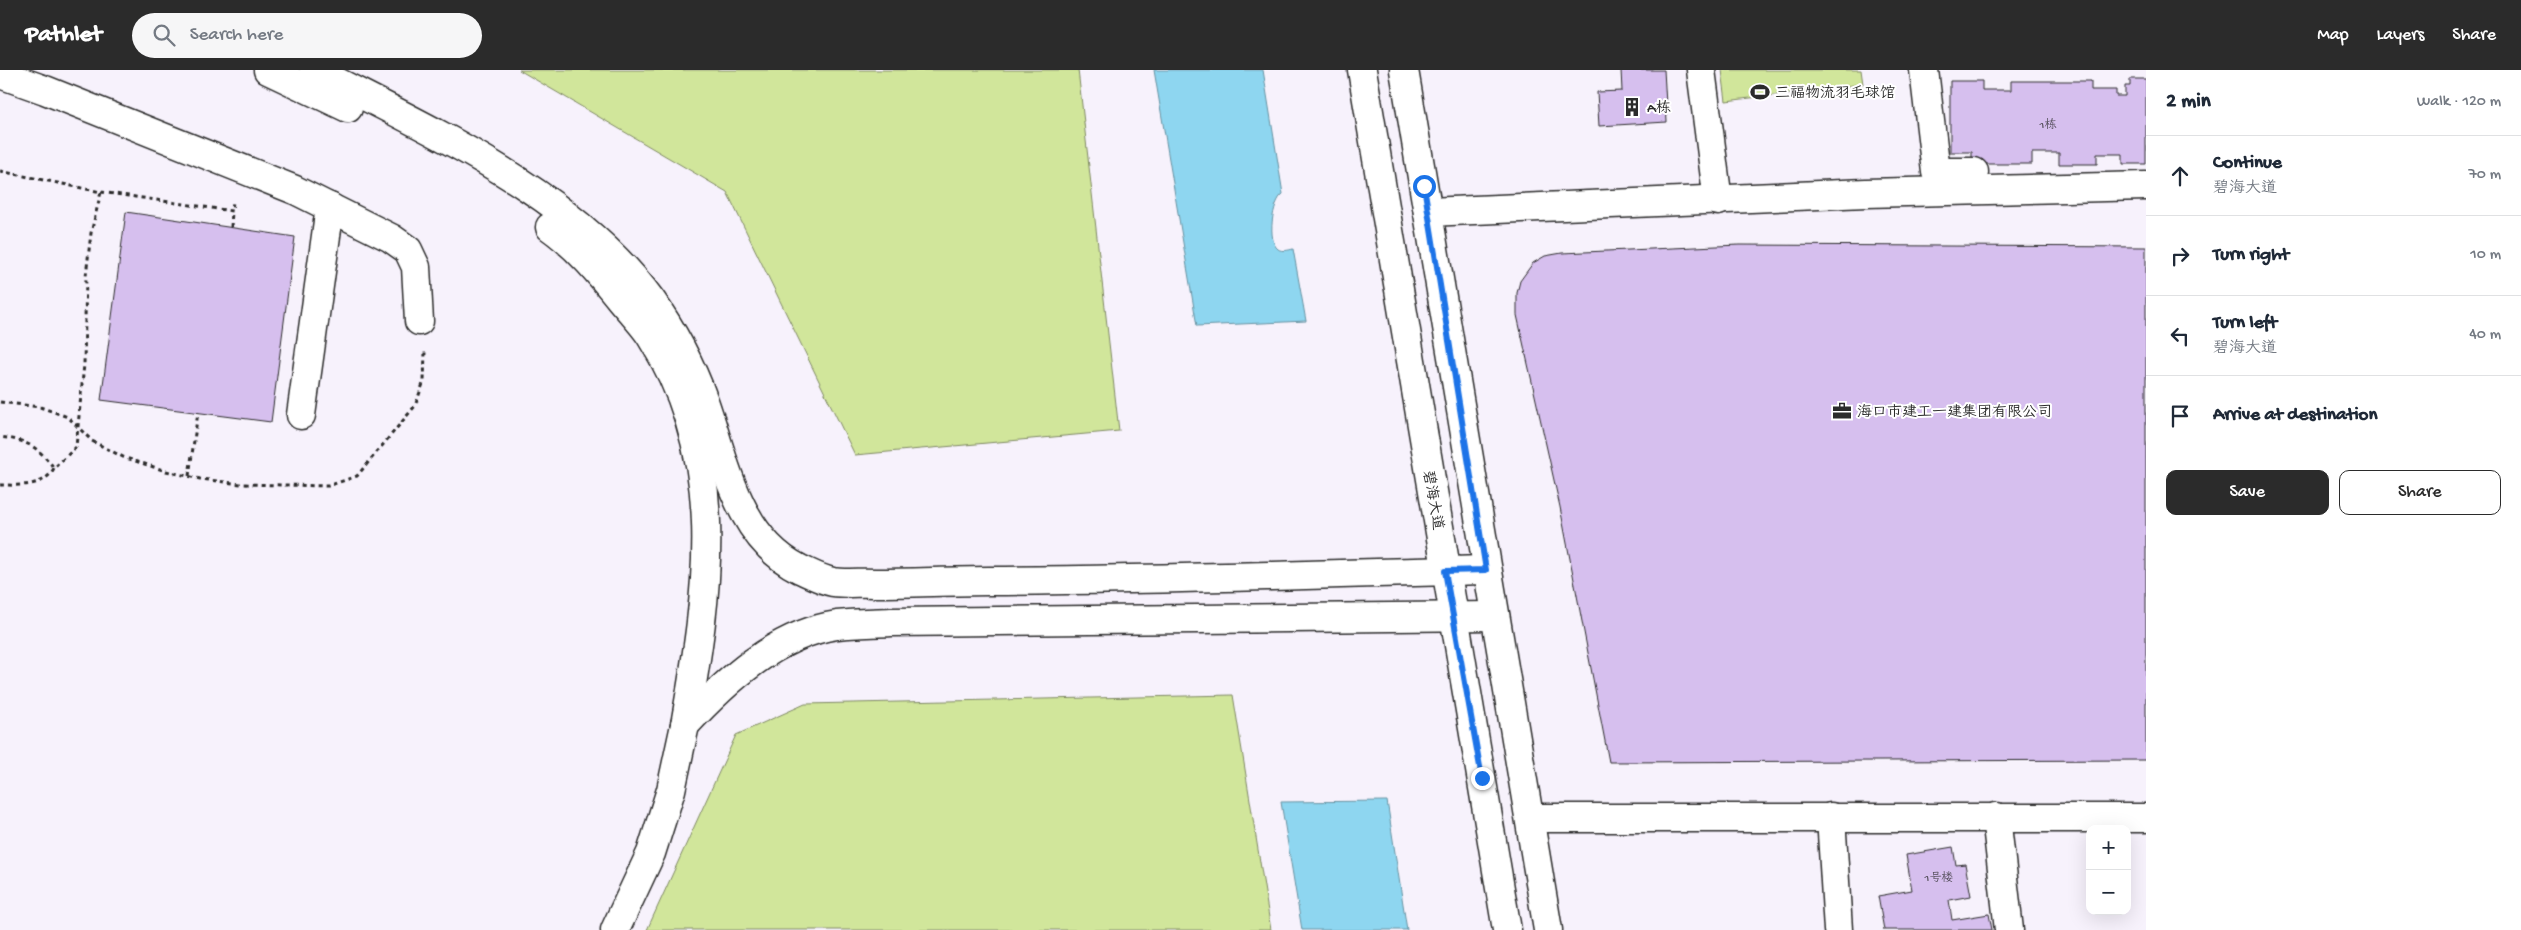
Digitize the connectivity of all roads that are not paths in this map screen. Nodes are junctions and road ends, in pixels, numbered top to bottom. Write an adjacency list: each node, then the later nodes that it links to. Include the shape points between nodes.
1 (268, 70): 19 (street, via 448,159 514,200 563,237 598,271 650,335 677,387 695,438 704,478 706,567 700,636)
2 (314, 70): 16 (street, via 455,143 522,184 615,258 651,300 680,345 703,398 744,512 774,551 797,568 833,582 914,583)
3 (1362, 70): 16 (street, 碧海大道)
4 (1404, 70): 12 (street)
5 (1701, 70): 10 (street)
6 (1924, 70): 8 (street, via 1936,172)
7 (0, 74): 11 (street, via 238,166)
8 (2146, 172)
9 (2146, 186): 10 (street, via 1866,193)
10 (1718, 201): 12 (street)
11 (330, 207): 13 (street, via 408,250 416,267); 14 (street)
12 (1428, 212): 15 (street)
13 (419, 322)
14 (301, 416)
15 (1486, 570): 16 (street); 18 (street)
16 (1445, 571): 17 (street, 碧海大道)
17 (1453, 616): 18 (street); 19 (street, via 891,622 837,626 807,634 764,657 732,678); 25 (street, 碧海大道)
18 (1495, 616): 22 (street)
19 (685, 725): 24 (street, via 671,790 651,853)
20 (1831, 817): 21 (street); 22 (street); 27 (street)
21 (1996, 817): 23 (street); 28 (street)
22 (1530, 818): 26 (street)
23 (2146, 818)
24 (615, 930)
25 (1507, 930)
26 (1548, 930)
27 (1838, 930)
28 (2009, 930)

